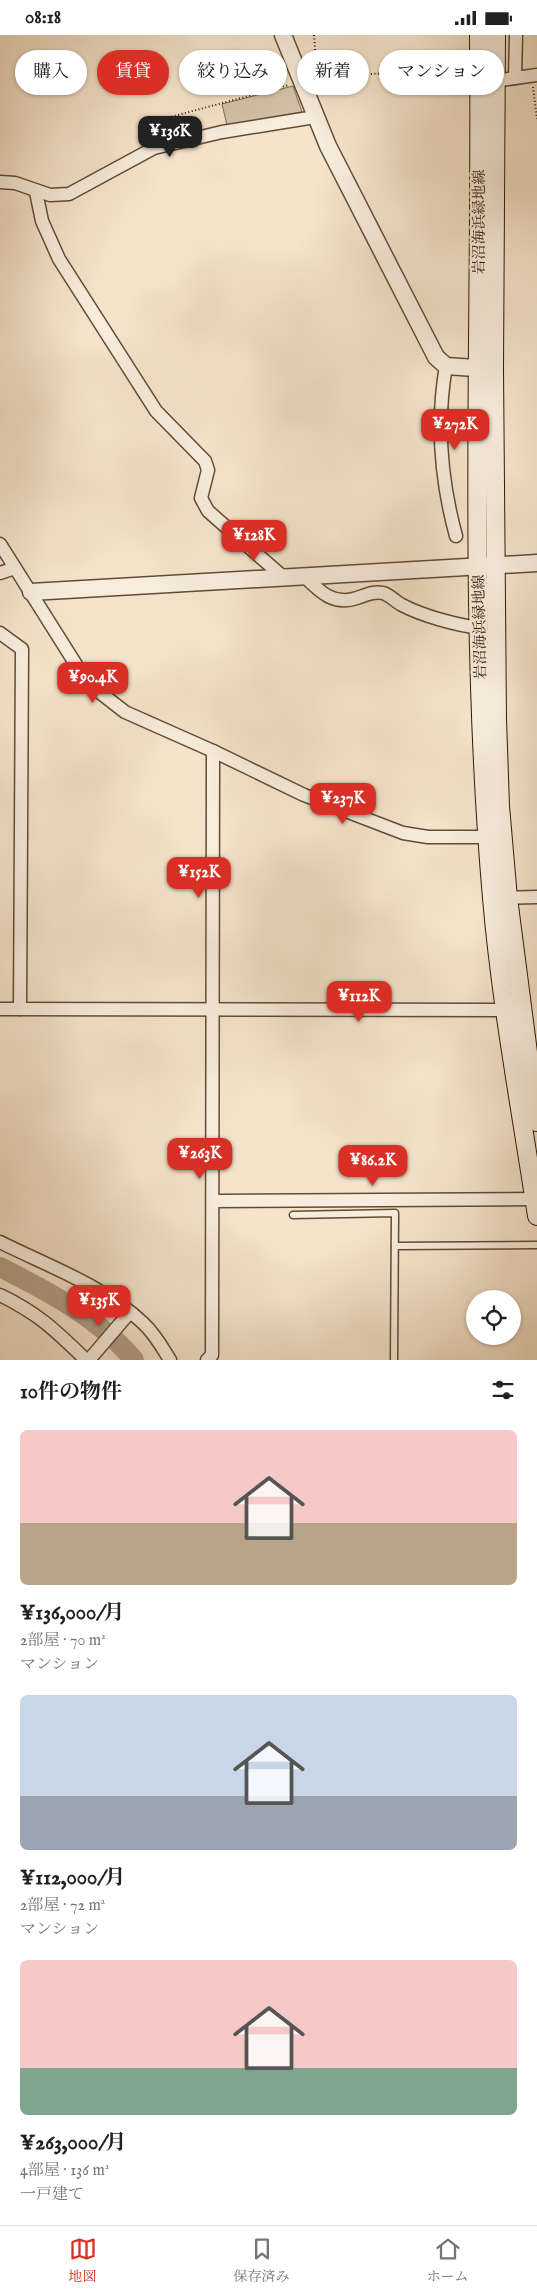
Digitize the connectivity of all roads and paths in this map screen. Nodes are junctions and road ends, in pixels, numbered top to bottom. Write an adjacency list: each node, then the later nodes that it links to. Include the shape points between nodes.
1 (283, 35): 14 (street)
2 (314, 35): 9 (path, via 317,77)
3 (479, 35): 6 (main road, 岩沼海浜緑地線)
4 (496, 35): 7 (main road, 岩沼海浜緑地線)
5 (516, 35): 11 (street)
6 (481, 50)
7 (492, 50)
8 (534, 76): 11 (street); 15 (path)
9 (379, 77)
10 (504, 78): 11 (street)
11 (515, 78)
12 (296, 83): 16 (path)
13 (485, 95): 20 (main road, 岩沼海浜緑地線)
14 (316, 117): 18 (street, via 222,132 154,148 69,194); 19 (street, via 425,338 436,357)
15 (537, 119)
16 (141, 125)
17 (0, 182): 18 (street, via 14,183)
18 (36, 192): 29 (street, via 42,221 59,259 156,411 205,461 208,470 201,498 208,511)
19 (446, 366): 20 (street); 21 (street, via 440,461)
20 (486, 369): 24 (main road, 岩沼海浜緑地線); 25 (main road, 岩沼海浜緑地線)
21 (456, 536)
22 (0, 544): 26 (street)
23 (537, 563): 24 (street)
24 (497, 566): 25 (street); 36 (main road, 岩沼海浜緑地線)
25 (479, 567): 28 (street); 31 (main road, 岩沼海浜緑地線)
26 (15, 568): 27 (street); 30 (street)
27 (0, 573)
28 (304, 576): 29 (street); 31 (street, via 322,594 334,599 346,601 368,593 384,593 403,605)
29 (282, 577): 30 (street)
30 (31, 592): 33 (street, via 80,671 98,691 126,712)
31 (480, 628): 34 (main road, 岩沼海浜緑地線, via 480,711)
32 (0, 633): 38 (street, via 22,649)
33 (213, 751): 34 (street, via 304,795 403,833 428,837); 39 (street)
34 (488, 837): 36 (main road, 岩沼海浜緑地線)
35 (537, 897): 36 (street)
36 (500, 898): 40 (main road, 岩沼海浜緑地線); 41 (main road, 岩沼海浜緑地線)
37 (0, 1009): 38 (street)
38 (20, 1009): 39 (street)
39 (213, 1009): 40 (street); 43 (street)
40 (506, 1010): 44 (main road, 岩沼海浜緑地線)
41 (533, 1072): 42 (main road, 岩沼海浜緑地線)
42 (537, 1122)
43 (214, 1201): 44 (street); 53 (street, via 212,1355)
44 (536, 1207)
45 (293, 1215): 47 (lane, via 395,1213)
46 (0, 1241): 50 (street, via 112,1298)
47 (395, 1245): 48 (lane); 54 (lane)
48 (537, 1245)
49 (0, 1295): 51 (street, via 38,1315)
50 (129, 1313): 51 (street); 52 (street, via 156,1337)
51 (89, 1359)
52 (170, 1360)
53 (206, 1360)
54 (394, 1360)

